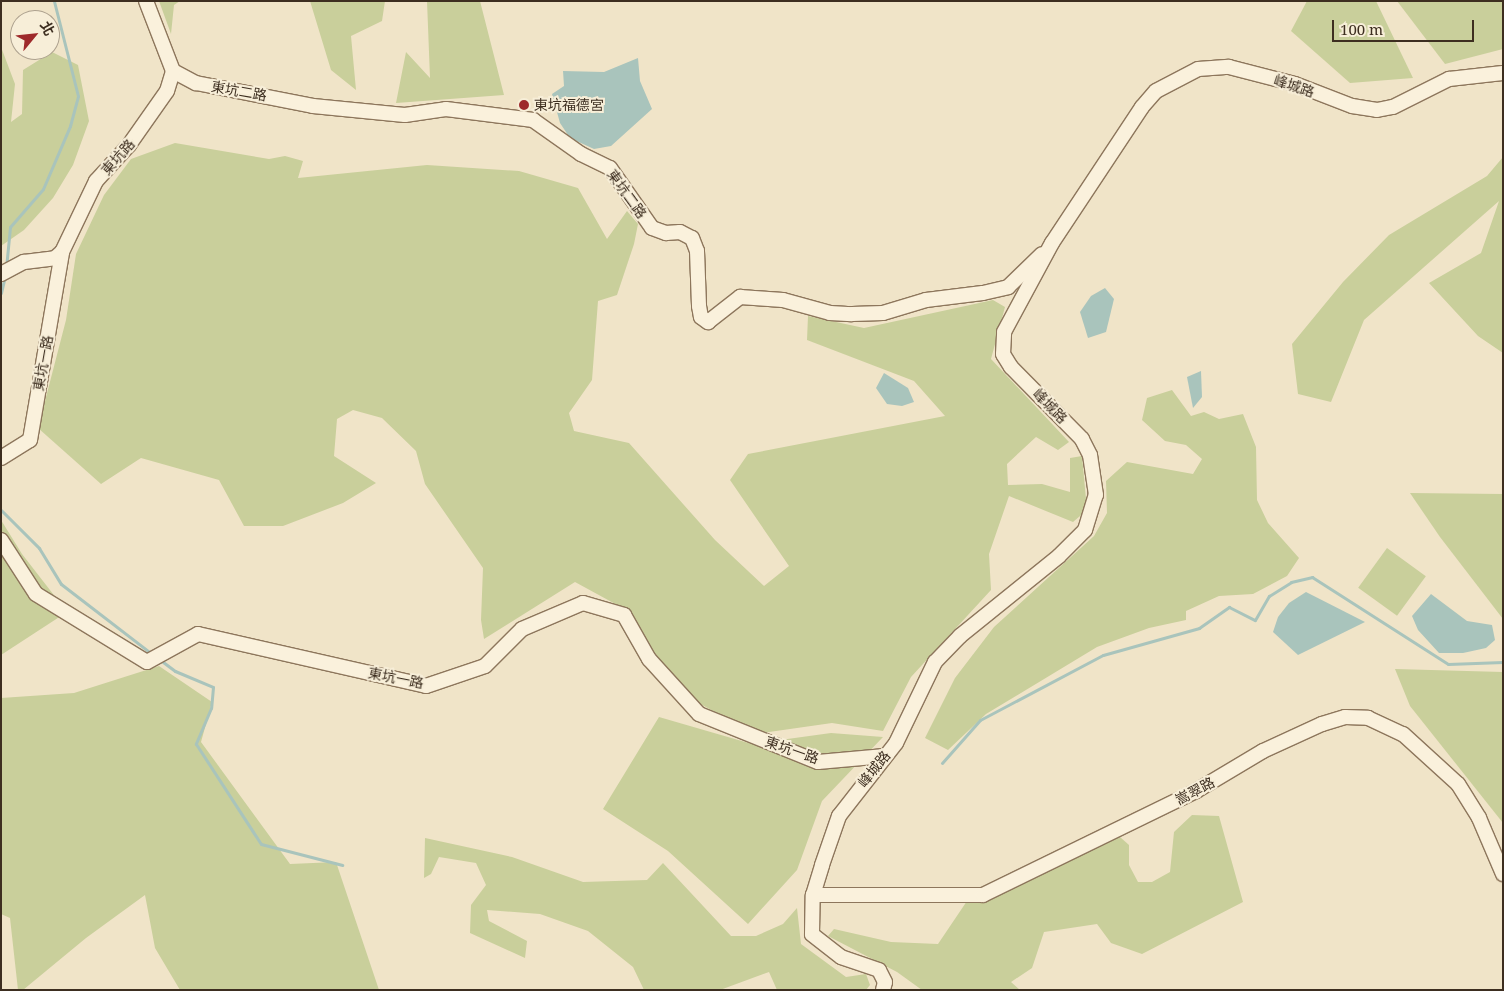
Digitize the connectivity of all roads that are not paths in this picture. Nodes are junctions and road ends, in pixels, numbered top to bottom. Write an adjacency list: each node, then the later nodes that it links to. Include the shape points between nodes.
1 (146, 1): 2 (street)
2 (173, 72): 4 (street, 東坑二路, via 196,83 313,106 405,115 446,109 533,120 580,154 610,168 652,228 666,233 680,232 692,238 697,251 698,306 701,317 708,322 740,297 783,300 830,313 852,314 883,313 926,300 983,293 1008,287); 5 (street, 東坑路, via 167,91 129,145 96,181)
3 (1503, 73): 4 (street, 峰城路, via 1449,79 1393,107 1377,110 1352,106 1295,84 1229,67 1198,68 1156,90)
4 (1052, 243): 9 (street, 峰城路, via 1036,278 1008,319 1003,354 1011,367 1082,439 1090,455 1096,495 1093,510 1085,530 1058,556 960,636 935,662 896,742)
5 (62, 252): 6 (street, via 56,258 24,262); 7 (street, 東坑一路, via 30,440)
6 (1, 274)
7 (1, 458)
8 (1, 540): 9 (street, 東坑一路, via 36,594 148,662 198,634 426,686 485,666 522,629 583,603 624,615 649,659 699,714 818,762)
9 (885, 756): 11 (street, 峰城路, via 839,816)
10 (1503, 874): 11 (street, 嵩翠路, via 1479,818 1458,784 1403,734 1368,718 1345,717 1263,751 1196,791 983,895)
11 (814, 895): 12 (street, 峰城路, via 812,934 840,957 879,970 885,982)
12 (883, 990)

